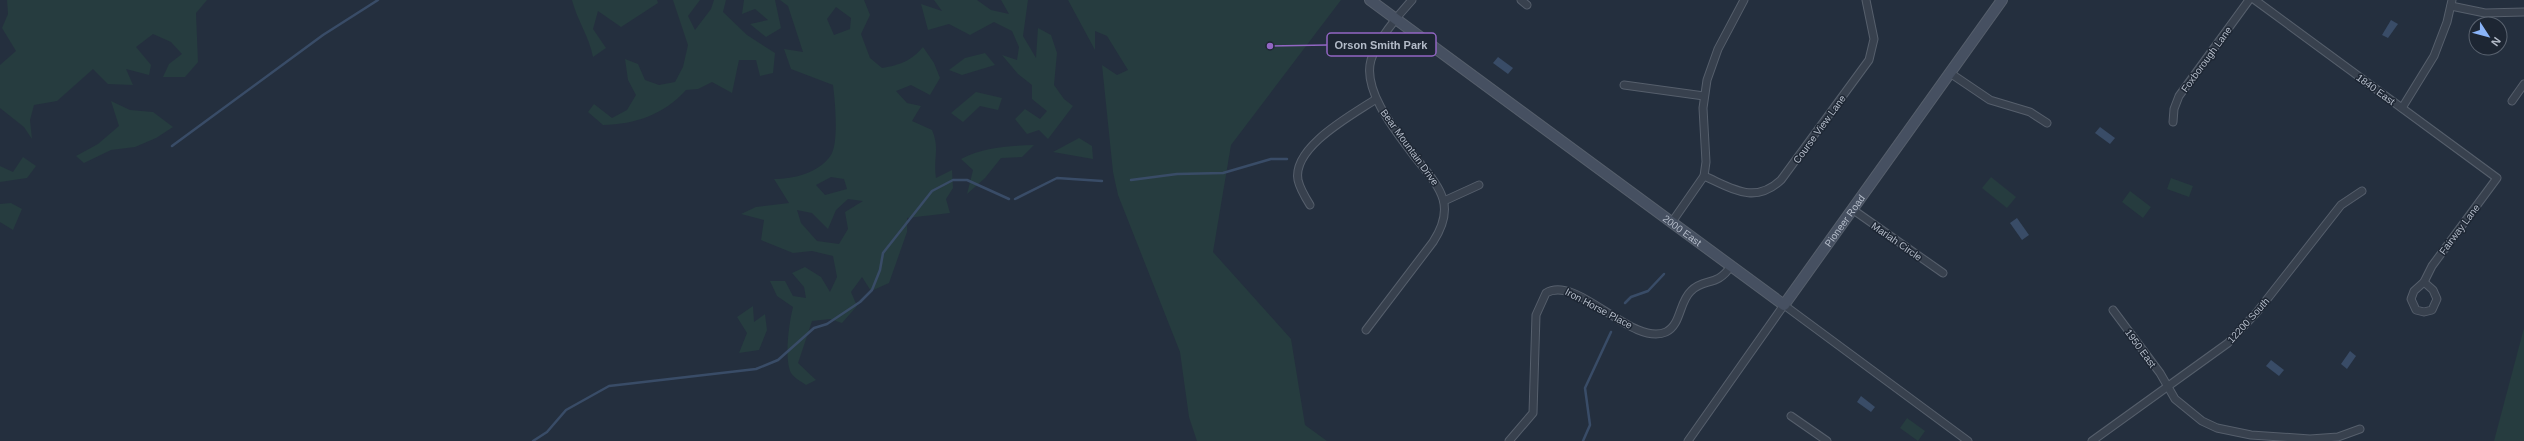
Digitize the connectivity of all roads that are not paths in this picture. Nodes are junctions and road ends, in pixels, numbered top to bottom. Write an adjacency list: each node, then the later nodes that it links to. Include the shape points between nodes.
1 (1370, 0): 10 (street, 2000 East)
2 (1412, 0): 10 (street, Bear Mountain Drive)
3 (1744, 0): 14 (street, via 1718,49)
4 (1866, 0): 20 (street, Course View Lane, via 1874,38 1869,60 1781,180 1762,192 1744,193)
5 (2002, 0): 11 (street, Pioneer Road)
6 (2249, 0): 18 (street, Foxborough Lane, via 2179,96)
7 (2255, 0): 17 (street, 1840 East)
8 (2451, 3): 9 (street, via 2485,12); 17 (street, via 2434,56)
9 (2524, 12)
10 (1396, 20): 15 (street, Bear Mountain Drive, via 1371,60 1370,82); 27 (street, 2000 East)
11 (1950, 73): 19 (street, via 1990,100 2030,112); 26 (street, Pioneer Road)
12 (2524, 84): 16 (street)
13 (1624, 85): 14 (street)
14 (1704, 96): 20 (street)
15 (1376, 99): 24 (street, Bear Mountain Drive, via 1415,157 1437,182); 25 (street, via 1318,140 1302,159 1298,179)
16 (2512, 102)
17 (2402, 108): 21 (street, 1840 East)
18 (2173, 122)
19 (2047, 123)
20 (1704, 176): 27 (street)
21 (2497, 178): 30 (street, Fairway Lane, via 2432,266)
22 (1479, 185): 24 (street)
23 (2362, 191): 34 (street, 12200 South, via 2341,205 2238,333 2217,352)
24 (1444, 201): 33 (street, Bear Mountain Drive, via 1444,215 1438,236)
25 (1310, 205)
26 (1852, 209): 29 (street, Mariah Circle); 31 (street, Pioneer Road)
27 (1672, 222): 28 (street, 2000 East)
28 (1731, 266): 31 (street, 2000 East); 37 (street, Iron Horse Place, via 1723,277 1702,284 1691,291 1675,324 1660,334 1628,325 1568,290 1556,288 1546,293 1536,315 1533,352 1534,408 1528,421)
29 (1943, 273)
30 (2424, 282)
31 (1784, 304): 38 (street, Pioneer Road); 40 (street, 2000 East)
32 (2113, 310): 34 (street, 1950 East, via 2160,373)
33 (1366, 330)
34 (2166, 388): 36 (street, 1950 East, via 2175,399 2202,421 2231,432 2325,438 2338,437); 41 (street, 12200 South)
35 (1791, 416): 39 (street)
36 (2360, 429)
37 (1509, 441)
38 (1688, 441)
39 (1827, 441)
40 (1968, 441)
41 (2092, 441)

